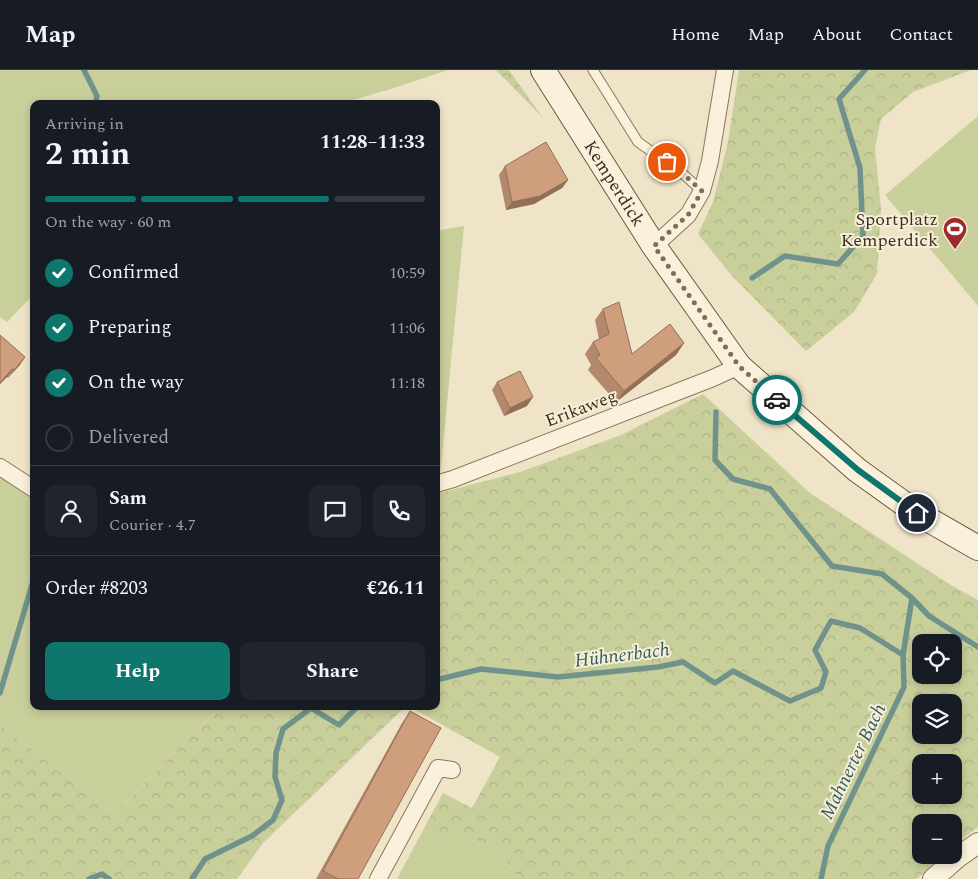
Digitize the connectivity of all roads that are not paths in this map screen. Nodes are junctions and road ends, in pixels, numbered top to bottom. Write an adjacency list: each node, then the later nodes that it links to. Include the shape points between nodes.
1 (543, 70): 5 (main road, Kemperdick)
2 (593, 70): 4 (lane, via 638,142)
3 (725, 70): 4 (street)
4 (702, 191): 5 (street, via 688,215)
5 (654, 246): 6 (main road, Kemperdick)
6 (739, 366): 8 (street, Erikaweg); 10 (main road, Kemperdick, via 858,470 917,513)
7 (0, 468): 9 (street)
8 (440, 483)
9 (30, 487)
10 (978, 548)
11 (452, 770): 13 (street, via 438,768)
12 (978, 843): 14 (street)
13 (378, 879)
14 (933, 879)

